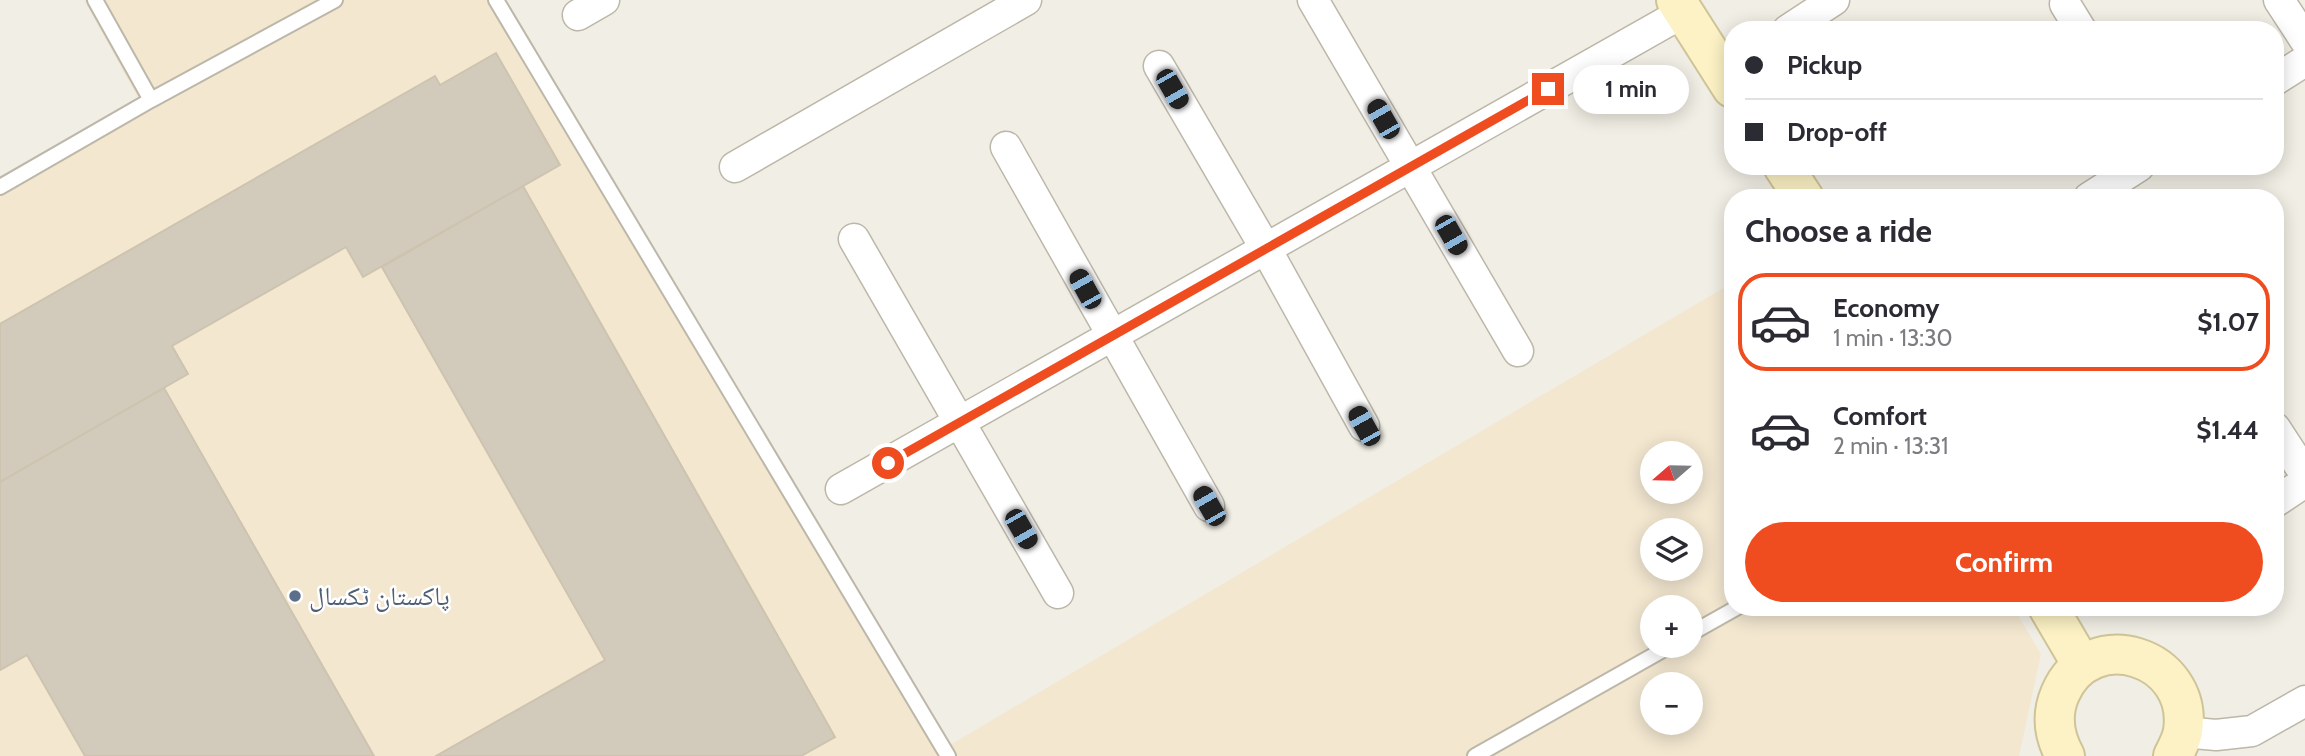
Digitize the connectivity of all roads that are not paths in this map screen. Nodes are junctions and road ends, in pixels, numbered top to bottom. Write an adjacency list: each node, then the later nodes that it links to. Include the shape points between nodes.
1 (95, 0): 20 (lane)
2 (335, 0): 20 (lane)
3 (496, 0): 45 (lane)
4 (604, 0): 12 (street)
5 (1026, 0): 11 (street)
6 (1313, 0): 22 (street)
7 (1834, 0): 13 (street)
8 (2279, 0): 15 (street)
9 (2064, 5): 14 (street)
10 (1680, 6): 18 (street); 22 (street)
11 (989, 9): 23 (street)
12 (578, 15)
13 (1802, 21)
14 (2075, 21)
15 (2305, 40)
16 (2305, 61): 19 (street)
17 (1159, 66): 26 (street)
18 (1724, 68)
19 (2284, 74)
20 (151, 100): 24 (lane)
21 (1006, 147): 27 (street)
22 (1411, 166): 26 (street); 28 (street)
23 (735, 167)
24 (0, 187)
25 (854, 239): 29 (street)
26 (1266, 249): 27 (street); 30 (street)
27 (1111, 336): 29 (street); 36 (street)
28 (1518, 351)
29 (959, 423): 34 (street); 37 (street)
30 (1364, 426)
31 (2284, 442): 32 (street)
32 (2305, 474)
33 (2305, 482): 35 (street)
34 (841, 489)
35 (2284, 496)
36 (1209, 506)
37 (1058, 593)
38 (1724, 615): 40 (lane)
39 (2053, 616): 42 (street)
40 (1703, 627)
41 (1649, 658): 46 (lane)
42 (2082, 665): 44 (street, via 2106,655 2131,655 2155,664 2174,683 2183,707); 47 (street, via 2065,683 2055,706 2055,731)
43 (2305, 701): 44 (street, via 2252,731)
44 (2185, 748)
45 (948, 756)
46 (1475, 756)
47 (2065, 756)

